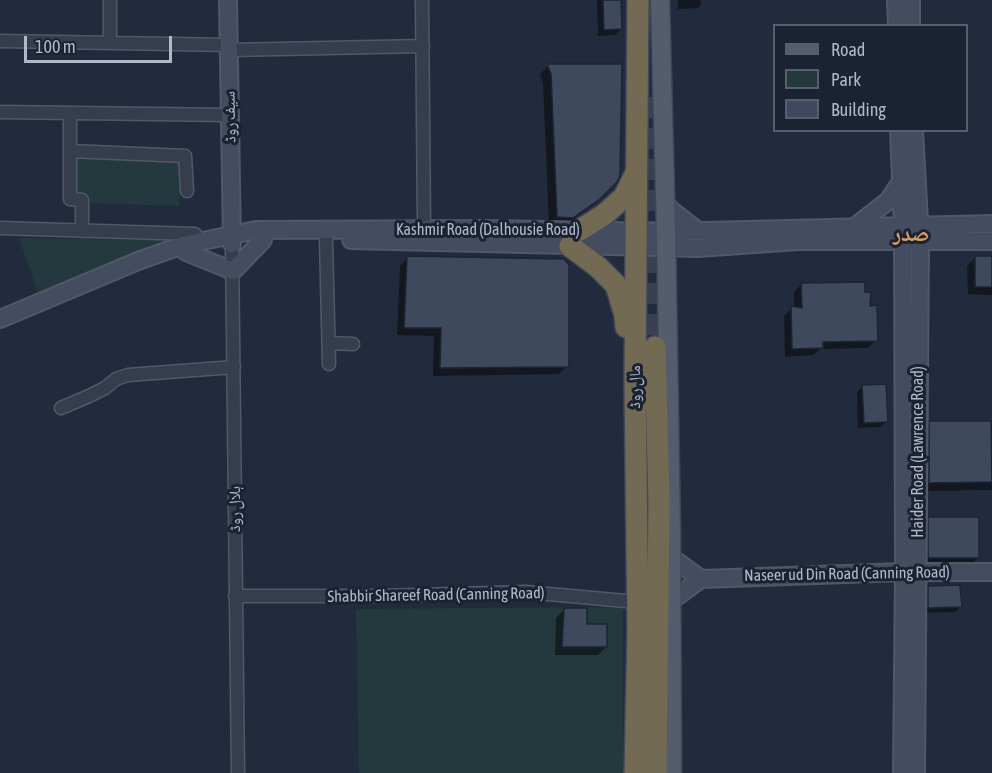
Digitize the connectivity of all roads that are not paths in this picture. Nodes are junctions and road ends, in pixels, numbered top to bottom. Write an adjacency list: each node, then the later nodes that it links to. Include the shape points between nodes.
1 (110, 0): 11 (street)
2 (228, 0): 13 (street, سیف روڈ)
3 (422, 0): 12 (street)
4 (638, 0): 20 (highway, مال روڈ)
5 (660, 0): 23 (main road)
6 (896, 0): 8 (street)
7 (911, 0): 9 (street)
8 (897, 24)
9 (911, 24)
10 (0, 41): 11 (street)
11 (110, 43): 13 (street)
12 (423, 46): 13 (street); 28 (street)
13 (229, 47): 16 (street, سیف روڈ)
14 (0, 112): 15 (street)
15 (70, 112): 16 (street); 19 (street)
16 (230, 115): 24 (street, سیف روڈ)
17 (899, 132): 21 (street)
18 (914, 132): 31 (street)
19 (70, 151): 22 (street, via 185,156); 29 (street, via 70,198 82,200)
20 (637, 170): 33 (highway, via 624,197); 35 (highway, مال روڈ)
21 (900, 183): 27 (street, via 888,201); 31 (street)
22 (187, 191)
23 (665, 202): 36 (street); 38 (main road)
24 (231, 207): 32 (street); 34 (street, سیف روڈ)
25 (992, 224): 31 (street, Kashmir Road (Dalhousie Road))
26 (0, 228): 29 (street)
27 (853, 228): 31 (street, Kashmir Road (Dalhousie Road)); 36 (street, Kashmir Road (Dalhousie Road))
28 (424, 229): 32 (street, Kashmir Road (Dalhousie Road)); 33 (street, Kashmir Road (Dalhousie Road))
29 (82, 231): 30 (street)
30 (195, 234)
31 (911, 234): 36 (street, Kashmir Road (Dalhousie Road), via 798,241); 39 (street, Kashmir Road (Dalhousie Road)); 53 (street)
32 (259, 235): 34 (street, Kashmir Road (Dalhousie Road)); 37 (street, Kashmir Road (Dalhousie Road)); 41 (street)
33 (575, 238): 35 (street, Kashmir Road (Dalhousie Road)); 37 (street, Kashmir Road (Dalhousie Road)); 50 (highway, via 616,285 625,315)
34 (232, 239): 40 (street, Kashmir Road (Dalhousie Road)); 41 (street, ہلال روڈ); 43 (street, Kashmir Road (Dalhousie Road), via 183,245)
35 (635, 239): 38 (street, Kashmir Road (Dalhousie Road)); 50 (highway, مال روڈ)
36 (698, 239): 38 (street, Kashmir Road (Dalhousie Road)); 42 (street)
37 (327, 240): 45 (street)
38 (666, 240): 42 (main road)
39 (992, 241)
40 (186, 252): 41 (street); 44 (street, Kashmir Road (Dalhousie Road))
41 (233, 272): 49 (street, ہلال روڈ)
42 (666, 272): 52 (main road)
43 (0, 319)
44 (0, 327)
45 (330, 343): 46 (street); 48 (street)
46 (353, 344)
47 (655, 347): 61 (highway, مال روڈ, via 659,502)
48 (329, 364)
49 (234, 367): 51 (street, via 128,375); 56 (street, ہلال روڈ)
50 (635, 381): 58 (highway, مال روڈ)
51 (61, 408)
52 (671, 557): 55 (street); 57 (main road)
53 (911, 572): 54 (street, Naseer ud Din Road (Canning Road)); 55 (street, Naseer ud Din Road (Canning Road)); 63 (street); 64 (street)
54 (992, 572)
55 (701, 579): 57 (street)
56 (235, 596): 58 (street, Shabbir Shareef Road (Canning Road), via 526,591); 59 (street, ہلال روڈ)
57 (671, 601): 62 (main road)
58 (637, 602): 60 (highway, مال روڈ)
59 (238, 773)
60 (634, 773)
61 (656, 773)
62 (672, 773)
63 (902, 773)
64 (916, 773)

